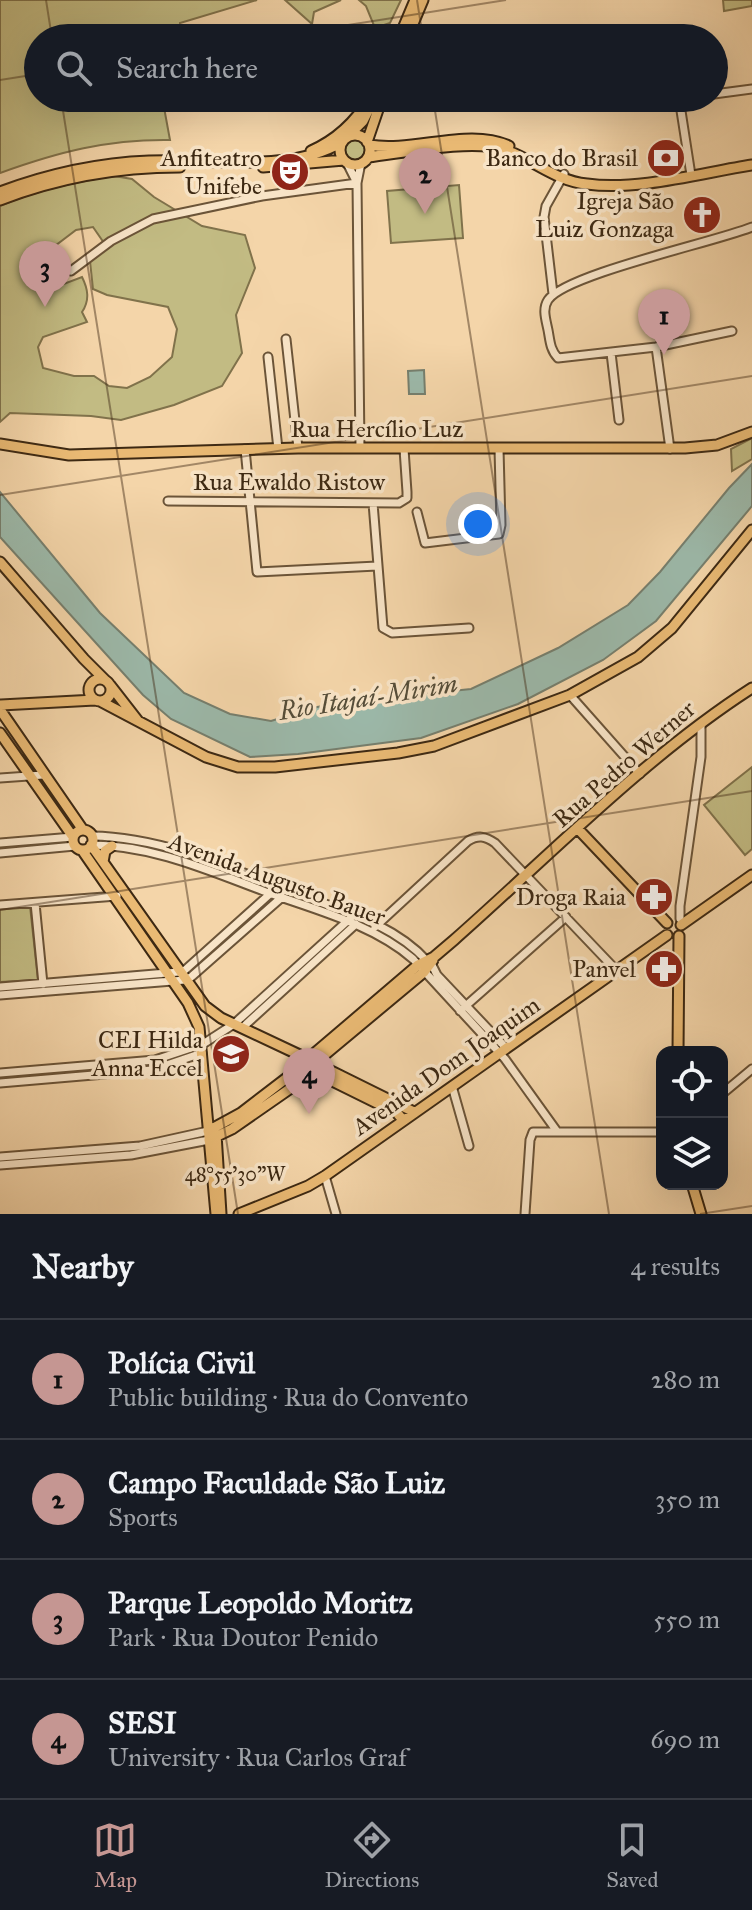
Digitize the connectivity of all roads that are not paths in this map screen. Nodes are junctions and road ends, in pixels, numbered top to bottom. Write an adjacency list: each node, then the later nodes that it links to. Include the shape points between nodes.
1 (415, 0): 3 (main road)
2 (423, 0): 4 (main road)
3 (405, 24)
4 (413, 24)
5 (752, 89): 6 (street)
6 (728, 92)
7 (361, 112): 14 (main road, via 317,148)
8 (367, 112): 11 (main road)
9 (378, 112): 12 (main road)
10 (681, 112): 18 (street)
11 (344, 140): 12 (main road, via 359,136); 14 (main road, via 314,156); 16 (main road, via 340,152)
12 (368, 144): 13 (main road); 15 (main road)
13 (400, 150): 15 (main road); 19 (main road, via 493,141)
14 (294, 158): 21 (main road, via 105,165)
15 (364, 160): 16 (main road); 20 (street)
16 (346, 162): 20 (street); 22 (main road, via 127,170 73,178)
17 (747, 163): 18 (main road)
18 (691, 172): 19 (main road, via 600,183)
19 (562, 176): 25 (street, via 544,217)
20 (357, 183): 24 (street, via 153,219 132,227); 35 (street)
21 (0, 192)
22 (0, 200)
23 (752, 227): 25 (street, via 629,264)
24 (71, 271)
25 (553, 294): 29 (street, via 545,310 555,356)
26 (732, 331): 28 (street)
27 (286, 339): 34 (street)
28 (656, 347): 29 (street); 40 (street)
29 (611, 353): 31 (street)
30 (268, 357): 37 (street)
31 (619, 420)
32 (752, 432): 40 (main road, Rua Hercílio Luz, via 717,445)
33 (0, 444): 36 (main road, Rua Hercílio Luz, via 69,455)
34 (298, 448): 35 (main road, Rua Hercílio Luz); 37 (main road, Rua Hercílio Luz)
35 (360, 448): 38 (main road, Rua Hercílio Luz)
36 (245, 449): 37 (main road, Rua Hercílio Luz); 42 (street)
37 (278, 449)
38 (404, 449): 39 (main road, Rua Hercílio Luz); 43 (street, Rua Ewaldo Ristow, via 407,498)
39 (499, 449): 40 (main road, Rua Hercílio Luz); 44 (street, via 499,534 425,543)
40 (670, 449)
41 (168, 501): 42 (street, Rua Ewaldo Ristow)
42 (249, 502): 43 (street, Rua Ewaldo Ristow); 47 (street, via 260,574)
43 (373, 503): 47 (street)
44 (417, 512)
45 (752, 530): 53 (main road, via 655,644)
46 (0, 562): 49 (main road)
47 (377, 566): 48 (street, via 387,632)
48 (469, 628)
49 (84, 659): 50 (main road); 51 (main road)
50 (108, 682): 51 (main road, via 98,678); 54 (main road, via 108,697); 57 (main road)
51 (89, 687): 54 (main road); 55 (main road)
52 (752, 688): 58 (main road, Rua Pedro Werner)
53 (570, 695): 57 (main road, via 423,748 261,768 217,762); 60 (street)
54 (97, 700): 55 (main road); 57 (main road)
55 (68, 701): 56 (main road)
56 (0, 708): 62 (main road)
57 (140, 723)
58 (701, 724): 60 (main road, Rua Pedro Werner); 84 (street)
59 (0, 733): 61 (main road)
60 (640, 774): 64 (main road, Rua Pedro Werner)
61 (31, 775): 62 (street); 63 (street); 65 (main road)
62 (43, 775): 65 (main road)
63 (0, 778)
64 (578, 829): 73 (main road, Rua Pedro Werner); 84 (main road)
65 (83, 841): 66 (street, Avenida Augusto Bauer); 67 (street, Avenida Augusto Bauer); 68 (street, Avenida Augusto Bauer, via 120,838); 69 (street, Avenida Augusto Bauer); 70 (main road); 77 (main road)
66 (0, 843)
67 (112, 846): 68 (street, Avenida Augusto Bauer); 70 (main road)
68 (162, 851): 71 (street, Avenida Augusto Bauer)
69 (0, 853)
70 (103, 862): 78 (main road)
71 (212, 867): 74 (street, Avenida Augusto Bauer); 76 (street, Avenida Augusto Bauer)
72 (752, 875): 84 (main road)
73 (527, 876): 83 (street); 86 (street, via 495,843 474,837); 92 (main road, Rua Pedro Werner)
74 (279, 886): 75 (street, Avenida Augusto Bauer); 76 (street)
75 (289, 890): 79 (street); 82 (street, Avenida Augusto Bauer)
76 (270, 894): 79 (street, Avenida Augusto Bauer); 88 (street)
77 (116, 896): 78 (street); 80 (street); 94 (main road)
78 (127, 896): 94 (main road)
79 (281, 897): 85 (street, Avenida Augusto Bauer); 91 (street)
80 (35, 903): 81 (street); 96 (street)
81 (0, 905)
82 (358, 917): 85 (street); 86 (street, Avenida Augusto Bauer)
83 (566, 917): 93 (street); 98 (street)
84 (677, 922): 89 (main road, via 664,929); 90 (main road)
85 (350, 924): 87 (street, Avenida Augusto Bauer); 99 (street)
86 (377, 925): 87 (street); 92 (street, Avenida Augusto Bauer, via 408,943)
87 (370, 932): 92 (street, Avenida Augusto Bauer)
88 (225, 934): 91 (street); 94 (street)
89 (667, 935): 90 (main road); 93 (main road, Avenida Dom Joaquim)
90 (679, 936): 100 (main road)
91 (232, 941): 94 (street, via 191,977)
92 (427, 964): 98 (street, Avenida Augusto Bauer); 104 (main road, Rua Pedro Werner)
93 (616, 970): 102 (main road, Avenida Dom Joaquim)
94 (176, 976): 96 (street); 99 (main road, via 205,1006); 101 (main road, via 196,1018)
95 (0, 987): 96 (street)
96 (43, 987): 97 (street)
97 (0, 995)
98 (463, 1008): 102 (street, Avenida Augusto Bauer)
99 (238, 1026): 101 (street); 104 (main road)
100 (678, 1046)
101 (203, 1049): 103 (street); 108 (street, via 158,1069); 119 (main road)
102 (503, 1050): 113 (main road, Avenida Dom Joaquim); 117 (street, Avenida Augusto Bauer)
103 (131, 1063): 105 (street); 108 (street)
104 (310, 1065): 115 (main road); 116 (main road); 119 (main road, Rua Pedro Werner)
105 (75, 1067): 107 (street); 110 (street)
106 (752, 1069): 114 (street)
107 (13, 1072): 109 (street); 111 (street)
108 (131, 1072): 110 (street)
109 (0, 1073)
110 (76, 1077): 111 (street)
111 (14, 1082): 112 (street)
112 (0, 1083)
113 (452, 1086): 115 (main road, Avenida Dom Joaquim); 120 (street)
114 (728, 1089)
115 (414, 1112): 116 (main road, Avenida Dom Joaquim)
116 (403, 1120): 122 (main road, Avenida Dom Joaquim)
117 (556, 1130): 118 (street); 127 (street, via 531,1135)
118 (656, 1132)
119 (212, 1134): 121 (street, via 141,1150); 124 (main road)
120 (469, 1146)
121 (2, 1161)
122 (325, 1176): 125 (main road, Avenida Dom Joaquim); 126 (street)
123 (694, 1190): 128 (main road)
124 (218, 1214)
125 (239, 1214)
126 (336, 1214)
127 (525, 1214)
128 (701, 1214)

